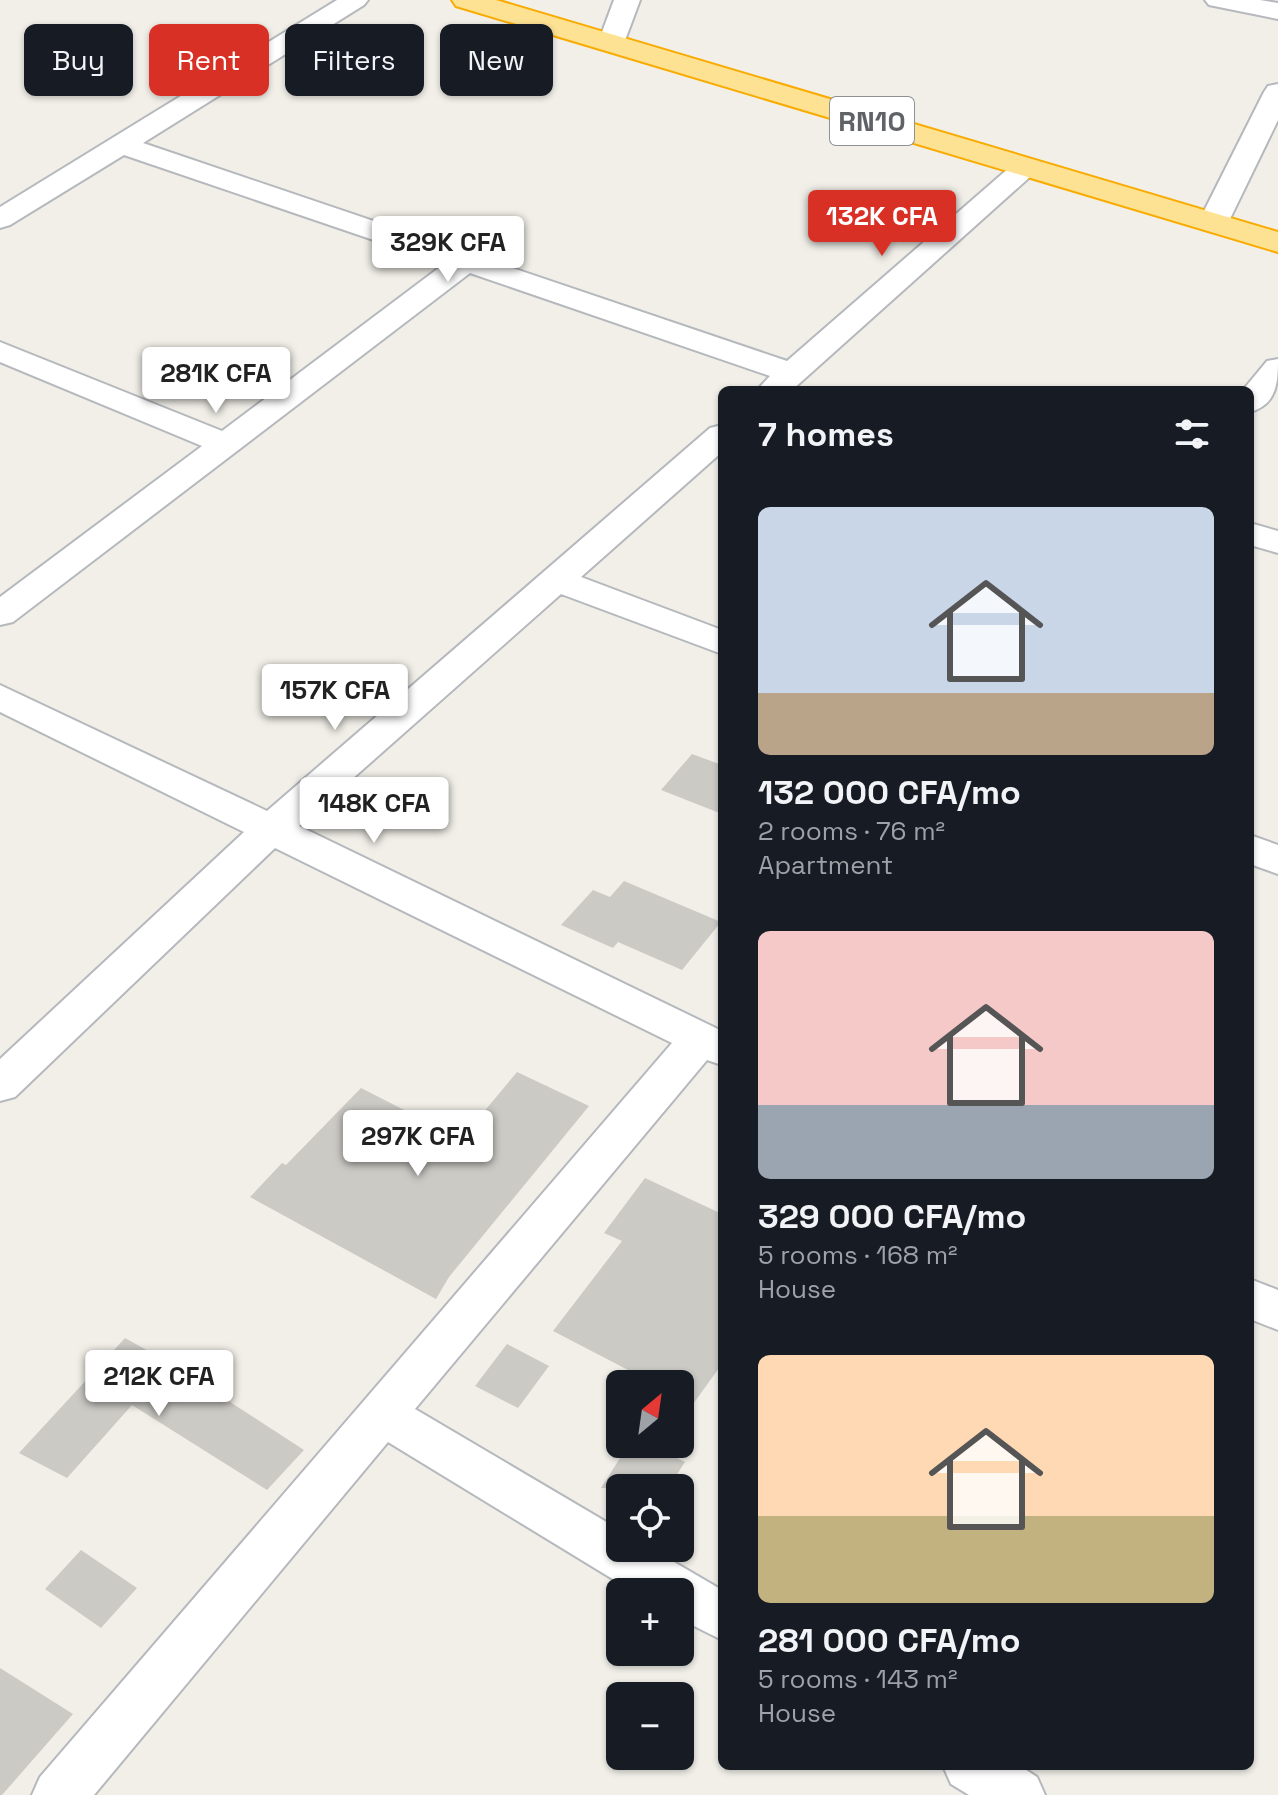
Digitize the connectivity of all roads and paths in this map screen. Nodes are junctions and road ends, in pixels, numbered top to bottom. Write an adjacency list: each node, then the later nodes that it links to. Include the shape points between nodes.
1 (355, 0): 8 (street)
2 (466, 0): 6 (highway, RN10)
3 (627, 0): 6 (street)
4 (1218, 0): 5 (street)
5 (1278, 11)
6 (611, 43): 9 (highway, RN10)
7 (1278, 92): 11 (street)
8 (120, 144): 10 (street); 13 (street)
9 (1027, 167): 11 (highway, RN10); 16 (street)
10 (0, 219)
11 (1213, 223): 12 (highway, RN10)
12 (1278, 242)
13 (466, 262): 16 (street); 19 (street)
14 (0, 351): 19 (street)
15 (1278, 368): 17 (street)
16 (783, 382)
17 (1254, 397)
18 (718, 438): 22 (street)
19 (226, 444): 23 (street)
20 (1254, 534): 21 (street)
21 (1278, 543)
22 (556, 580): 24 (street); 26 (street)
23 (0, 614)
24 (718, 641)
25 (0, 697): 26 (street)
26 (270, 830): 29 (street); 30 (street)
27 (1254, 851): 28 (street)
28 (1278, 860)
29 (711, 1044): 33 (street)
30 (0, 1085)
31 (1254, 1300): 32 (street)
32 (1278, 1311)
33 (382, 1414): 34 (street); 38 (street)
34 (657, 1578)
35 (694, 1600): 36 (street)
36 (718, 1615)
37 (977, 1770): 39 (street)
38 (59, 1795)
39 (1018, 1795)

